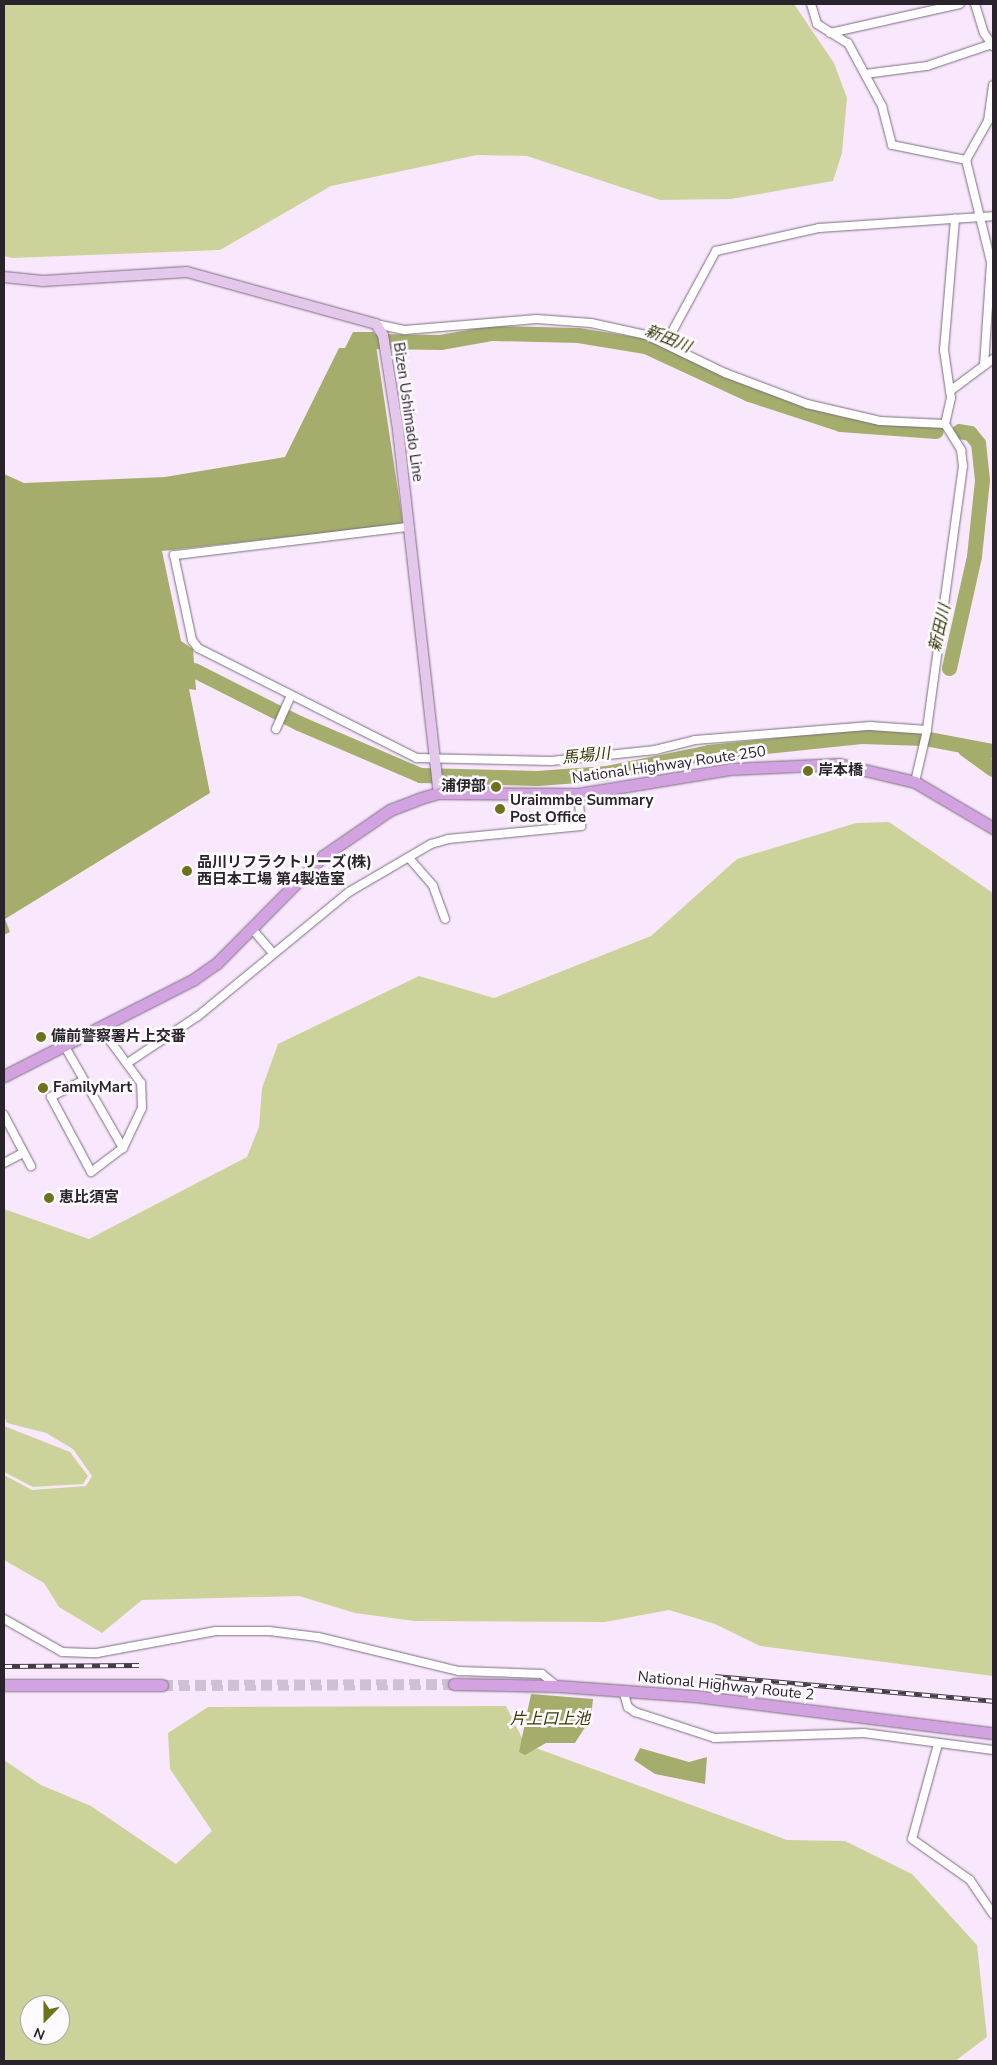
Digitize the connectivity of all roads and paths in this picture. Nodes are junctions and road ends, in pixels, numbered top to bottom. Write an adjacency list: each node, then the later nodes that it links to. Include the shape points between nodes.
1 (811, 4): 4 (street, via 817,24)
2 (960, 4): 4 (street)
3 (975, 4): 5 (street, via 984,33)
4 (830, 33): 6 (street, via 848,43)
5 (993, 45): 6 (street, via 926,66)
6 (865, 74): 8 (street, via 897,150)
7 (993, 85): 8 (street, via 988,121)
8 (966, 160): 9 (street)
9 (978, 215): 10 (street); 11 (street); 16 (street, via 991,262)
10 (993, 216)
11 (955, 218): 14 (street, via 819,228 716,251); 17 (street, via 944,350)
12 (4, 277): 13 (main road, via 43,281 187,272)
13 (378, 327): 14 (street, via 445,330 537,319 599,324); 19 (main road, Bizen Ushimado Line, via 385,350)
14 (666, 343): 18 (street, via 725,373 808,404 880,421)
15 (993, 359): 16 (street)
16 (984, 364): 17 (street)
17 (950, 391): 18 (street)
18 (945, 424): 22 (street, via 961,450 963,466)
19 (407, 527): 20 (street, via 174,555 195,644); 23 (main road, Bizen Ushimado Line)
20 (291, 696): 21 (street); 23 (street, via 417,758)
21 (276, 729)
22 (927, 732): 23 (street, via 870,726 696,740 655,750 551,761); 24 (street)
23 (435, 761): 25 (main road, Bizen Ushimado Line)
24 (915, 782): 26 (highway, National Highway Route 250, via 862,767 798,763 730,769); 27 (highway, National Highway Route 250)
25 (439, 790): 26 (highway, National Highway Route 250); 30 (highway, National Highway Route 250, via 390,810 323,856)
26 (578, 794): 28 (street, via 582,826 448,839)
27 (993, 828)
28 (409, 858): 29 (street, via 433,886); 31 (street, via 349,892)
29 (445, 919)
30 (252, 929): 31 (street); 32 (highway, National Highway Route 250, via 194,979)
31 (272, 952): 34 (street, via 198,1016)
32 (100, 1027): 33 (highway, National Highway Route 250); 34 (street)
33 (64, 1045): 35 (highway, National Highway Route 250); 36 (street)
34 (128, 1062): 38 (street, via 143,1091 142,1108)
35 (4, 1076)
36 (82, 1081): 38 (street); 38 (street, via 52,1097 91,1172)
37 (4, 1115): 39 (street)
38 (123, 1148)
39 (23, 1153): 40 (street); 41 (street)
40 (4, 1164)
41 (30, 1166)
42 (4, 1619): 46 (street, via 62,1652 97,1653 216,1631 270,1631 318,1637 458,1671 542,1674)
43 (454, 1684): 46 (highway, National Highway Route 2)
44 (4, 1685): 45 (highway)
45 (162, 1686)
46 (558, 1686): 47 (highway, National Highway Route 2)
47 (623, 1690): 48 (highway, National Highway Route 2); 49 (street, via 628,1707 635,1712 706,1737 864,1733)
48 (993, 1733)
49 (938, 1744): 50 (street); 51 (street, via 912,1839 970,1880)
50 (993, 1750)
51 (993, 1914)

